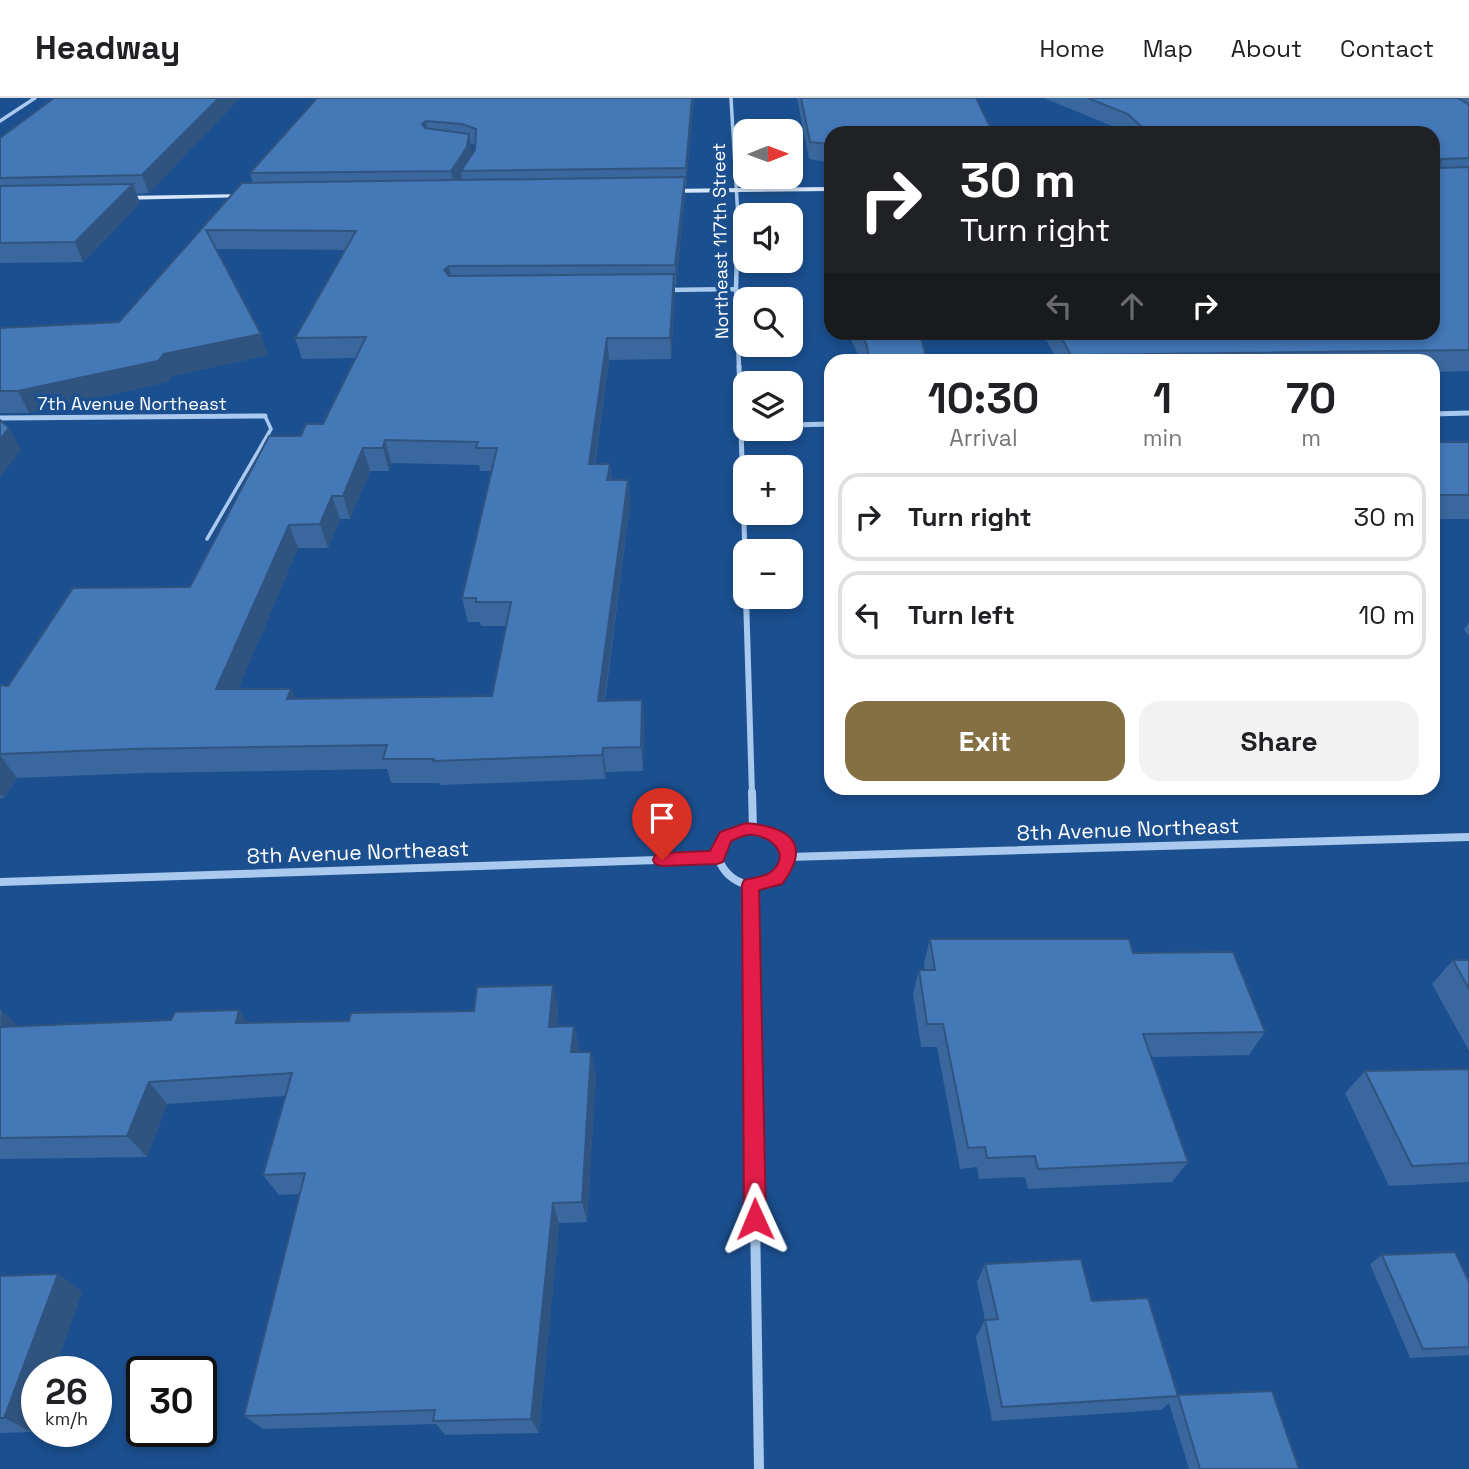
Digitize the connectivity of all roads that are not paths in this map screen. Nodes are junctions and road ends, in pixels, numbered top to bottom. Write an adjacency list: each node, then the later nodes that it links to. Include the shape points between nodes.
1 (35, 98): 3 (street)
2 (731, 98): 5 (street, Northeast 117th Street)
3 (0, 121)
4 (824, 189): 5 (main road)
5 (737, 190): 6 (main road); 9 (street, Northeast 117th Street)
6 (656, 191)
7 (262, 196): 8 (main road)
8 (112, 198)
9 (736, 287)
10 (733, 289): 11 (street)
11 (655, 290)
12 (1469, 413): 13 (street)
13 (1440, 414)
14 (265, 416): 15 (street, 7th Avenue Northeast); 19 (lane, via 271,429)
15 (0, 418)
16 (824, 424): 17 (street)
17 (803, 425)
18 (743, 441): 20 (street, Northeast 117th Street)
19 (207, 539)
20 (745, 539)
21 (746, 609): 22 (street, Northeast 117th Street)
22 (752, 829): 24 (street, via 777,836); 25 (street, via 726,837)
23 (1469, 836): 24 (street, 8th Avenue Northeast)
24 (789, 857): 27 (street, via 775,879)
25 (717, 858): 26 (street, 8th Avenue Northeast); 27 (street, via 727,877)
26 (0, 882)
27 (750, 885): 28 (street)
28 (759, 1469)

